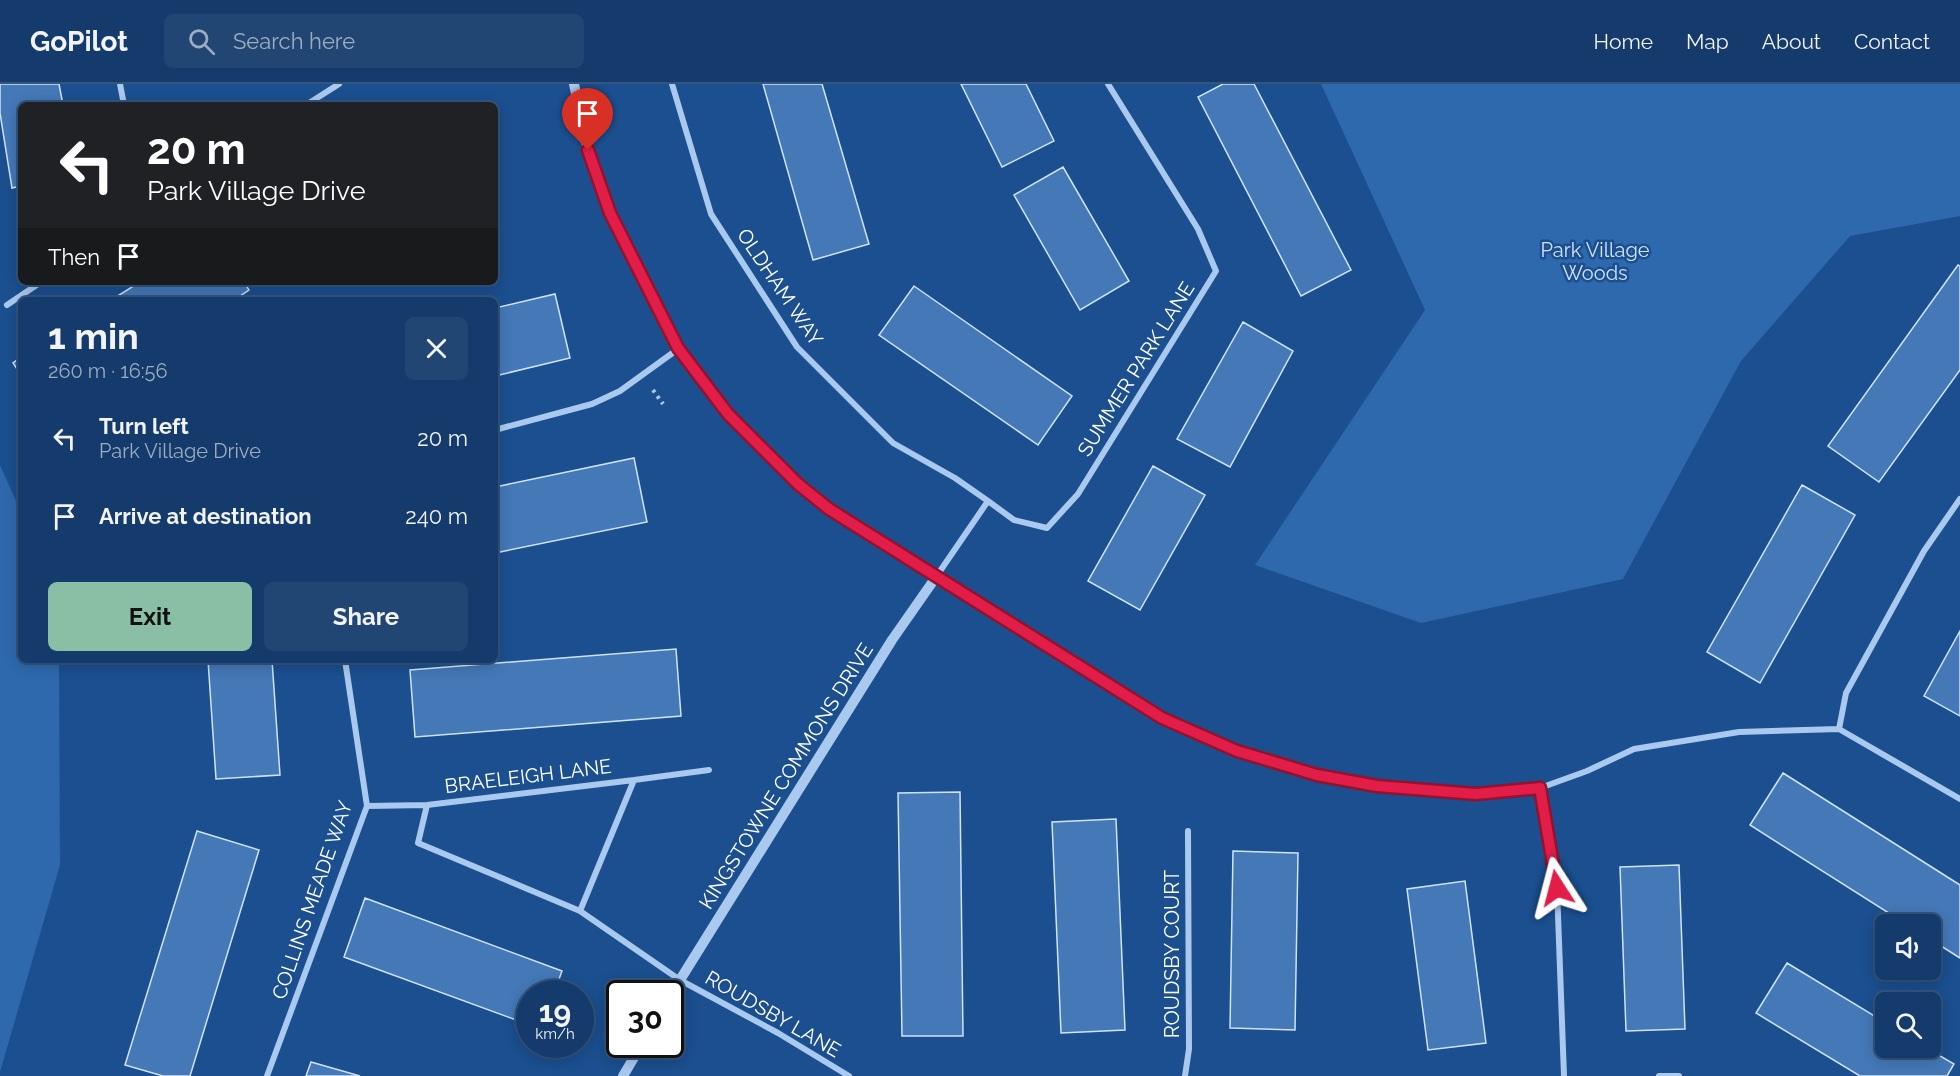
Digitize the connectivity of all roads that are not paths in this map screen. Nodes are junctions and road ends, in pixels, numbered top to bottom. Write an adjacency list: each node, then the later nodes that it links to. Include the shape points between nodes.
1 (120, 84): 6 (street)
2 (339, 84): 7 (street)
3 (574, 84): 12 (street, via 588,150 610,213)
4 (672, 84): 15 (street, OLDHAM WAY, via 711,214 797,347 893,443)
5 (1108, 84): 15 (street, SUMMER PARK LANE, via 1198,229 1216,271 1078,494 1047,528 1014,520)
6 (123, 102)
7 (311, 102)
8 (37, 285): 9 (street)
9 (19, 297)
10 (18, 298): 11 (street)
11 (7, 305)
12 (678, 348): 13 (street, via 620,391 592,404); 16 (street, via 728,414 798,484 829,509)
13 (498, 429)
14 (1960, 499): 18 (street, via 1924,551 1846,693)
15 (988, 501): 16 (street)
16 (936, 577): 21 (street, via 1162,718 1237,751 1317,775 1377,786 1476,794); 27 (street, KINGSTOWNE COMMONS DRIVE, via 892,640)
17 (345, 663): 24 (street, COLLINS MEADE WAY)
18 (1839, 729): 21 (street, via 1738,732 1634,749); 22 (street)
19 (709, 770): 20 (street, BRAELEIGH LANE)
20 (634, 780): 23 (street, BRAELEIGH LANE); 26 (street, BRAELEIGH LANE)
21 (1540, 788): 34 (street, via 1557,888)
22 (1960, 799)
23 (427, 805): 24 (street, BRAELEIGH LANE); 26 (street, BRAELEIGH LANE, via 418,843)
24 (367, 806): 30 (street, COLLINS MEADE WAY)
25 (1188, 831): 33 (street, ROUDSBY COURT, via 1190,1049)
26 (580, 911): 27 (street, BRAELEIGH LANE)
27 (680, 980)
28 (684, 982): 32 (street, ROUDSBY LANE)
29 (634, 1058): 31 (street)
30 (267, 1076)
31 (623, 1076)
32 (849, 1076)
33 (1185, 1076)
34 (1564, 1076)
35 (1659, 1076): 36 (street)
36 (1679, 1076)

